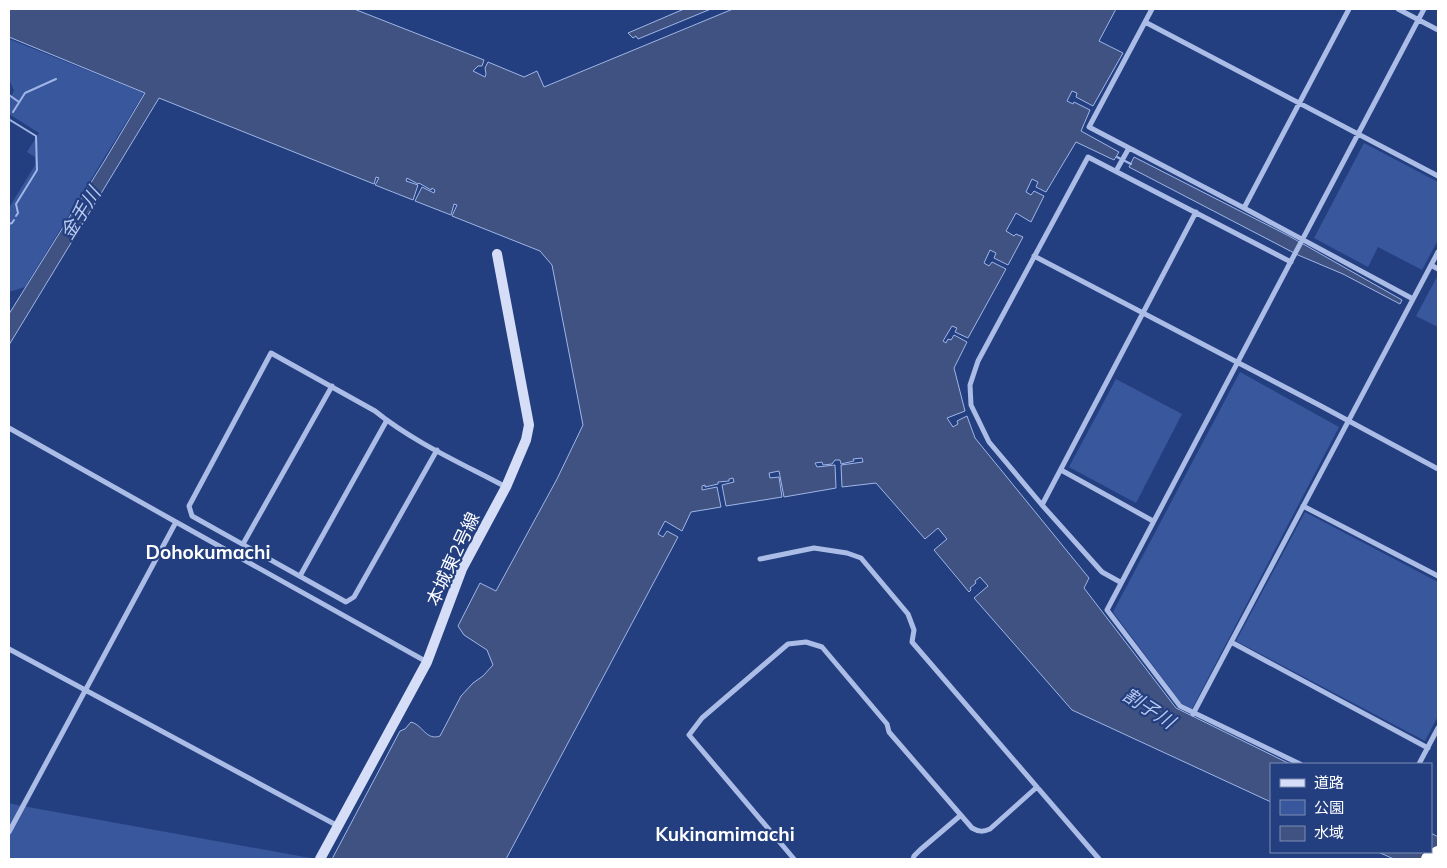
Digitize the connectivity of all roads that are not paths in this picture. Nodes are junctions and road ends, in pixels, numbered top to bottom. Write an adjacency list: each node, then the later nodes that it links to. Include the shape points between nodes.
1 (1152, 9): 6 (street)
2 (1349, 9): 8 (street)
3 (1398, 9): 5 (street)
4 (1424, 9): 5 (street)
5 (1418, 19): 7 (street); 9 (street)
6 (1145, 22): 8 (street); 10 (street, via 1089,127)
7 (1438, 30)
8 (1298, 103): 9 (street); 13 (street)
9 (1358, 134): 12 (street); 15 (street)
10 (1128, 148): 11 (street); 13 (street)
11 (1116, 171): 14 (street); 18 (street, via 1088,157)
12 (1438, 176)
13 (1244, 208): 15 (street)
14 (1196, 212): 19 (street); 23 (street)
15 (1303, 239): 19 (street); 22 (street)
16 (1438, 252): 20 (street)
17 (497, 254): 32 (street, 本城東2号線, via 529,426)
18 (1034, 256): 23 (street); 33 (street, via 978,361 970,385 971,405 989,442)
19 (1291, 262): 24 (street)
20 (1431, 265): 21 (street); 22 (street)
21 (1438, 269)
22 (1413, 298): 27 (street)
23 (1144, 312): 24 (street); 30 (street)
24 (1238, 362): 27 (street); 35 (street)
25 (332, 386): 26 (street); 37 (street); 37 (street, via 271,353 189,506 192,516)
26 (387, 420): 29 (street); 39 (street)
27 (1348, 421): 31 (street); 34 (street)
28 (9, 428): 36 (street)
29 (437, 450): 32 (street); 39 (street, via 354,597 346,602)
30 (1061, 470): 33 (street); 35 (street)
31 (1438, 470)
32 (506, 487): 44 (street, 本城東2号線, via 462,569)
33 (1042, 505): 41 (street, via 1102,572)
34 (1303, 506): 40 (street); 42 (street)
35 (1153, 521): 41 (street)
36 (176, 522): 44 (street); 45 (street)
37 (243, 544): 39 (street)
38 (760, 559): 51 (street, via 814,548 861,558 908,614 914,630 912,642)
39 (300, 576)
40 (1438, 576)
41 (1120, 582): 46 (street, via 1106,610 1180,706)
42 (1231, 642): 46 (street); 48 (street)
43 (9, 649): 45 (street)
44 (427, 662): 53 (street, 本城東2号線)
45 (85, 690): 53 (street); 54 (street)
46 (1193, 714): 49 (street)
47 (1438, 728): 48 (street)
48 (1428, 748): 50 (street)
49 (1298, 763)
50 (1420, 763)
51 (1037, 787): 52 (street, via 983,832 972,828); 59 (street)
52 (961, 815): 57 (street, via 889,732 886,724 822,646 806,642 788,644 702,718 689,735); 58 (street)
53 (338, 827): 56 (street, 本城東2号線)
54 (9, 832)
55 (1438, 853): 60 (highway)
56 (320, 859)
57 (794, 859)
58 (913, 859)
59 (1098, 859)
60 (1428, 859)

